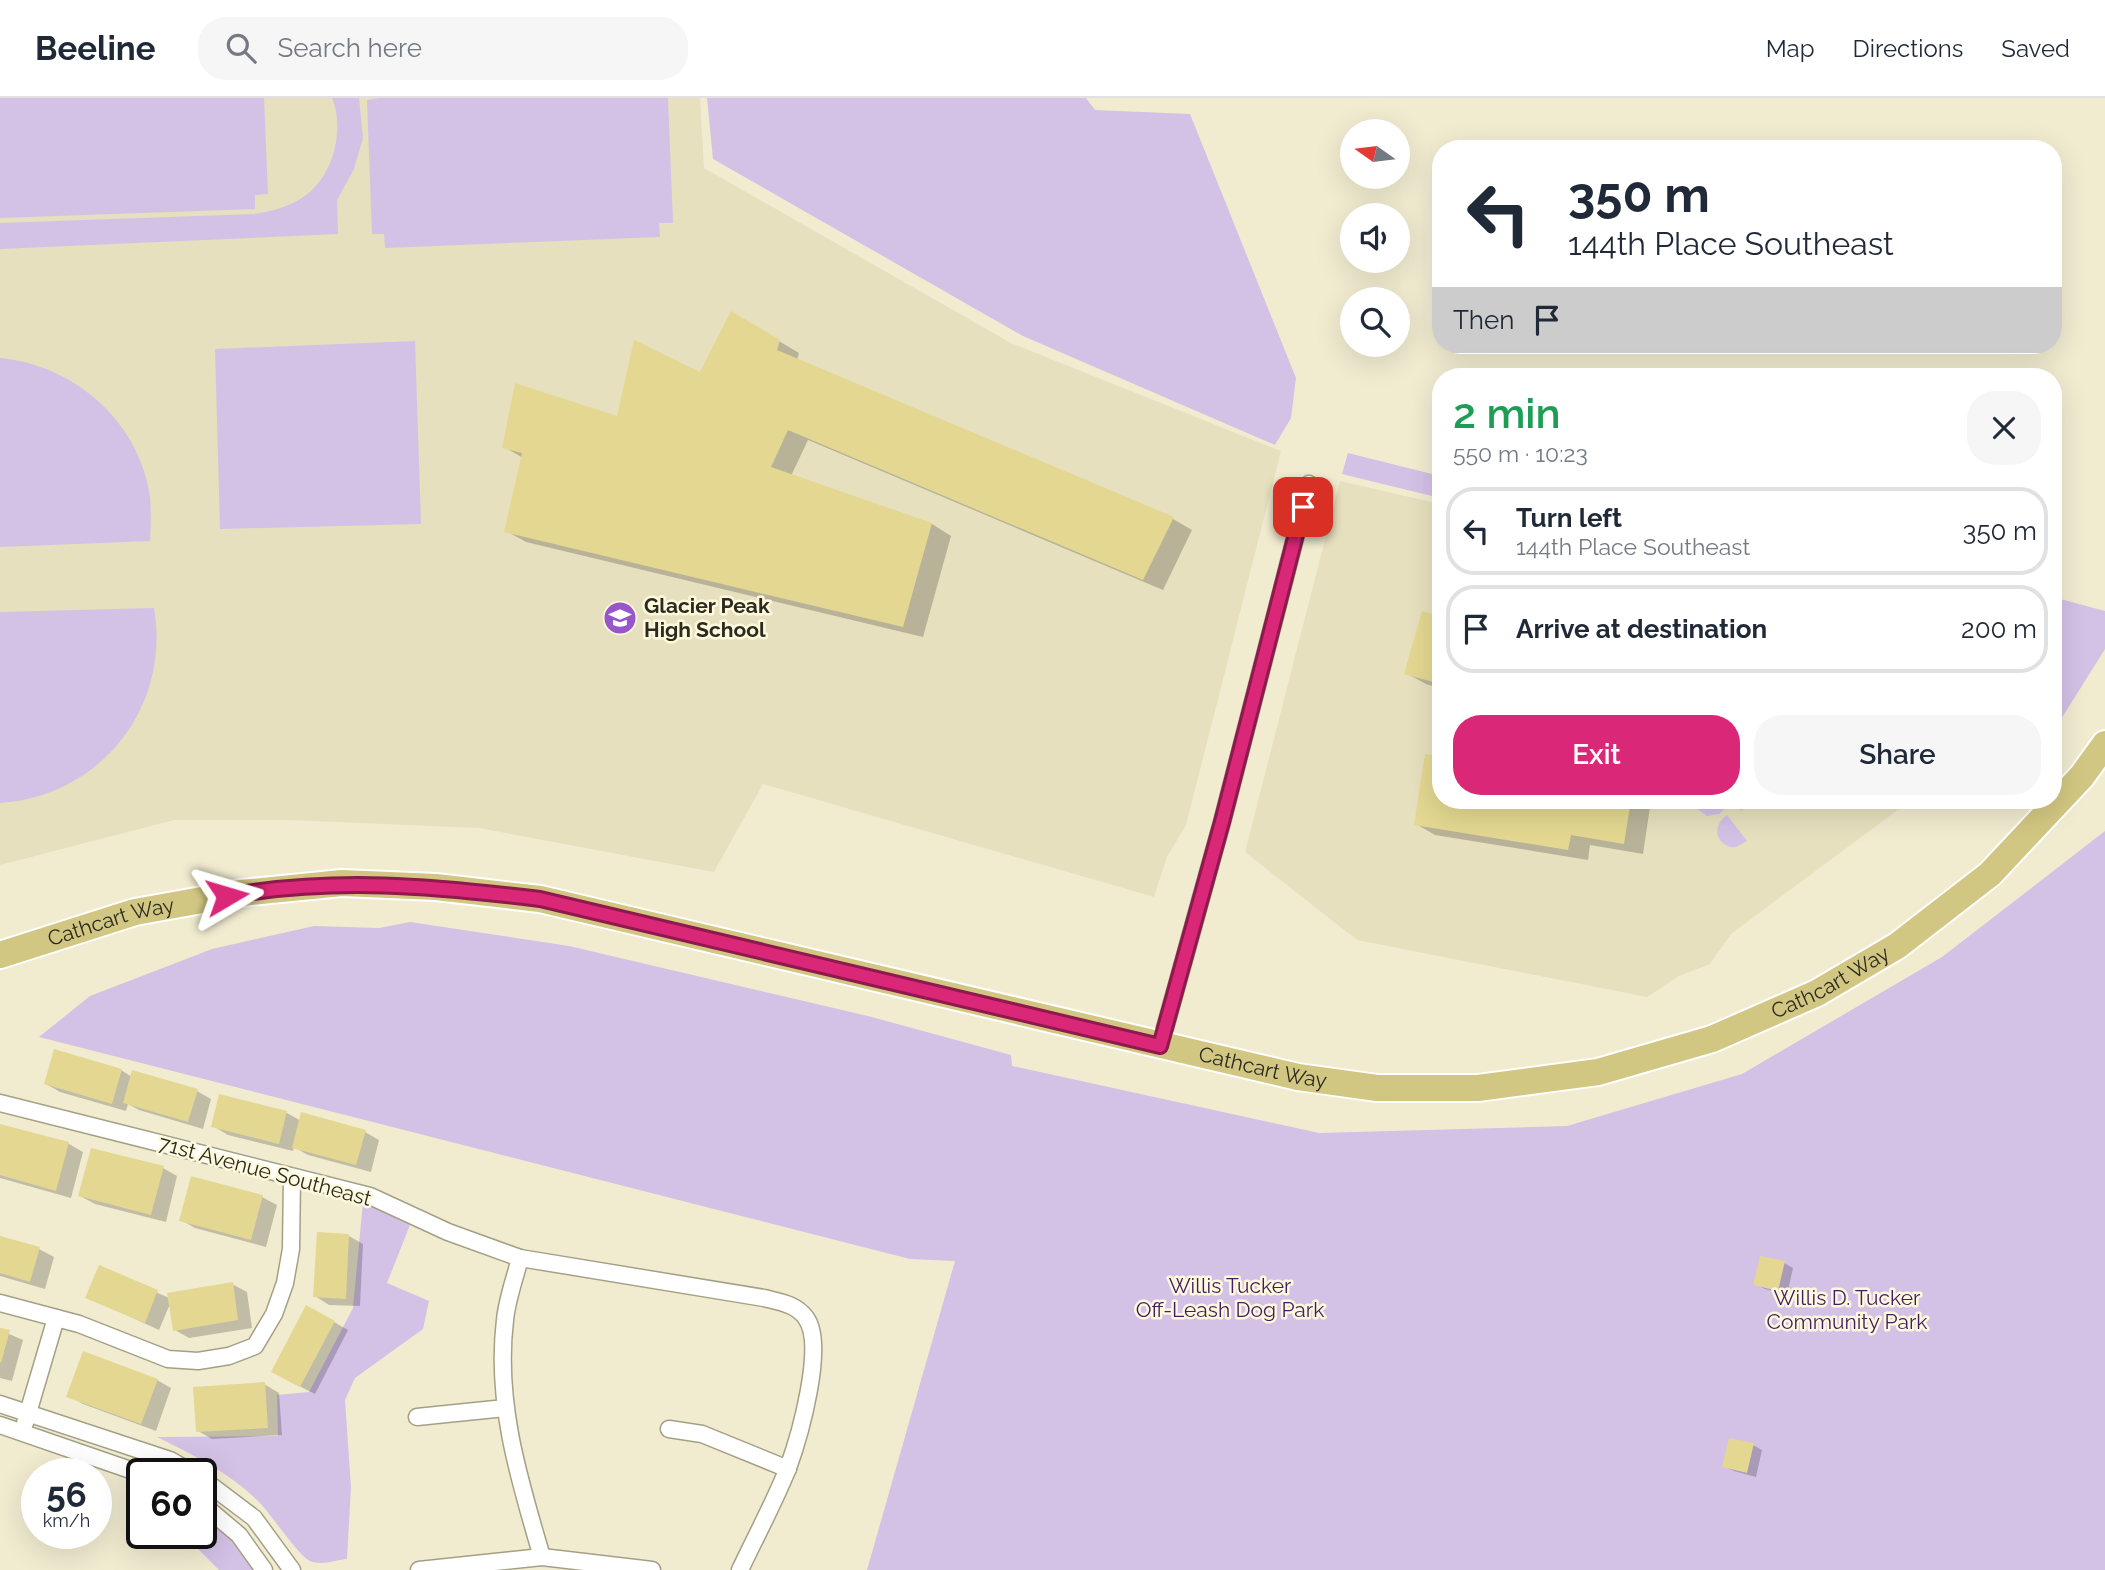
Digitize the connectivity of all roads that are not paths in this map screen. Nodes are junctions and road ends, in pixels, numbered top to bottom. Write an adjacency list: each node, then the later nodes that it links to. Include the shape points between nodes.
1 (1309, 484): 6 (street)
2 (2105, 744): 3 (main road, Cathcart Way)
3 (2062, 797)
4 (2051, 809): 6 (main road, Cathcart Way, via 1990,874 1897,946 1817,993 1712,1039 1598,1072 1478,1088 1377,1088 1298,1077)
5 (0, 955): 6 (main road, Cathcart Way, via 135,912 241,893 342,883 436,887 540,899)
6 (1160, 1046)
7 (0, 1103): 8 (street, 71st Avenue Southeast)
8 (292, 1177): 9 (street, 71st Avenue Southeast, via 370,1196); 11 (street, via 285,1283 255,1346 198,1361 168,1359)
9 (520, 1258): 13 (street, via 505,1319); 21 (street, 71st Avenue Southeast, via 764,1297 793,1306 807,1319 814,1342 811,1380)
10 (0, 1303): 11 (street)
11 (56, 1318): 14 (street)
12 (0, 1404): 14 (street)
13 (505, 1408): 15 (street); 24 (street)
14 (28, 1413): 18 (street); 19 (street)
15 (417, 1417)
16 (0, 1425): 18 (street)
17 (669, 1430): 21 (street, via 702,1434)
18 (22, 1433): 20 (street)
19 (164, 1458)
20 (126, 1469)
21 (788, 1469): 29 (street)
22 (217, 1490): 26 (street, via 254,1518)
23 (217, 1516): 25 (street, via 239,1535)
24 (542, 1557): 27 (street); 28 (street)
25 (264, 1570)
26 (292, 1570)
27 (419, 1570)
28 (652, 1570)
29 (740, 1570)

